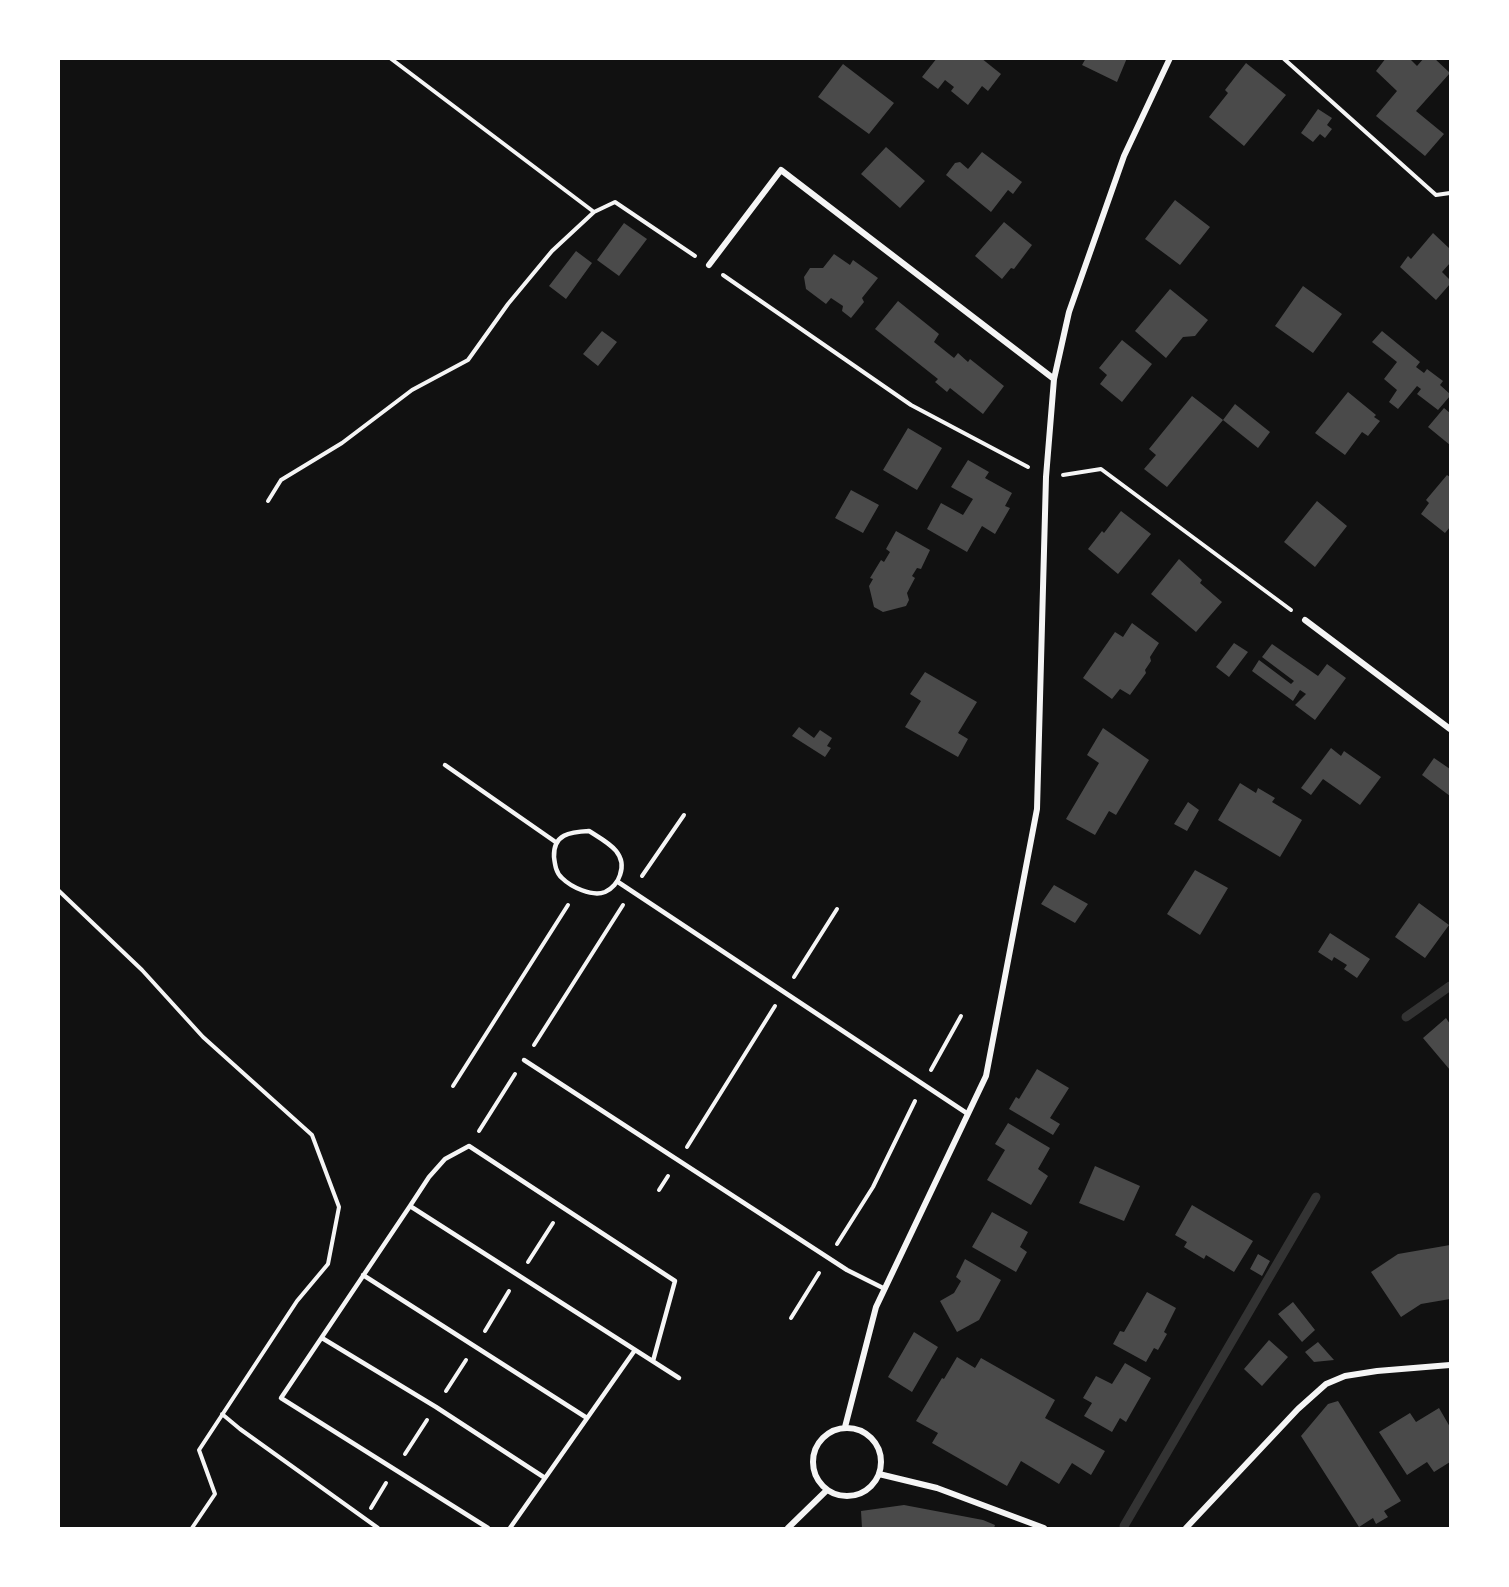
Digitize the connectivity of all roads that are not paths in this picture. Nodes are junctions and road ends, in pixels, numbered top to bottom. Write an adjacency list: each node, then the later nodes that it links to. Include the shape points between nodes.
1 (1170, 58): 3 (street, via 1124,156 1069,312)
2 (709, 266): 3 (street, via 782,170)
3 (1054, 379): 10 (street, via 1046,477 1037,809 986,1076)
4 (1305, 620): 5 (street)
5 (1450, 729)
6 (445, 765): 7 (lane)
7 (557, 843): 8 (lane, via 555,866 562,878 578,889 605,892); 8 (lane, via 574,832 589,831 609,843 620,854 623,868)
8 (618, 882): 10 (lane)
9 (524, 1060): 13 (lane, via 828,1258)
10 (968, 1114): 13 (street)
11 (410, 1206): 12 (lane); 15 (lane); 16 (lane, via 445,1159 470,1146 675,1281)
12 (363, 1275): 14 (lane); 19 (lane)
13 (885, 1289): 20 (street, via 876,1307)
14 (322, 1338): 22 (lane); 24 (lane, via 281,1398)
15 (635, 1350): 16 (lane); 19 (lane)
16 (653, 1361): 18 (lane)
17 (1450, 1365): 28 (street, via 1345,1376 1326,1384)
18 (679, 1378)
19 (587, 1418): 22 (lane)
20 (845, 1427): 21 (street, via 856,1428 875,1441 882,1462); 23 (street, via 825,1435 814,1452 814,1473)
21 (879, 1473): 23 (street, via 867,1490 857,1495); 27 (street, via 937,1488)
22 (545, 1479): 25 (lane)
23 (827, 1490): 26 (street)
24 (488, 1528)
25 (510, 1528)
26 (788, 1528)
27 (1044, 1528)
28 (1186, 1528)

